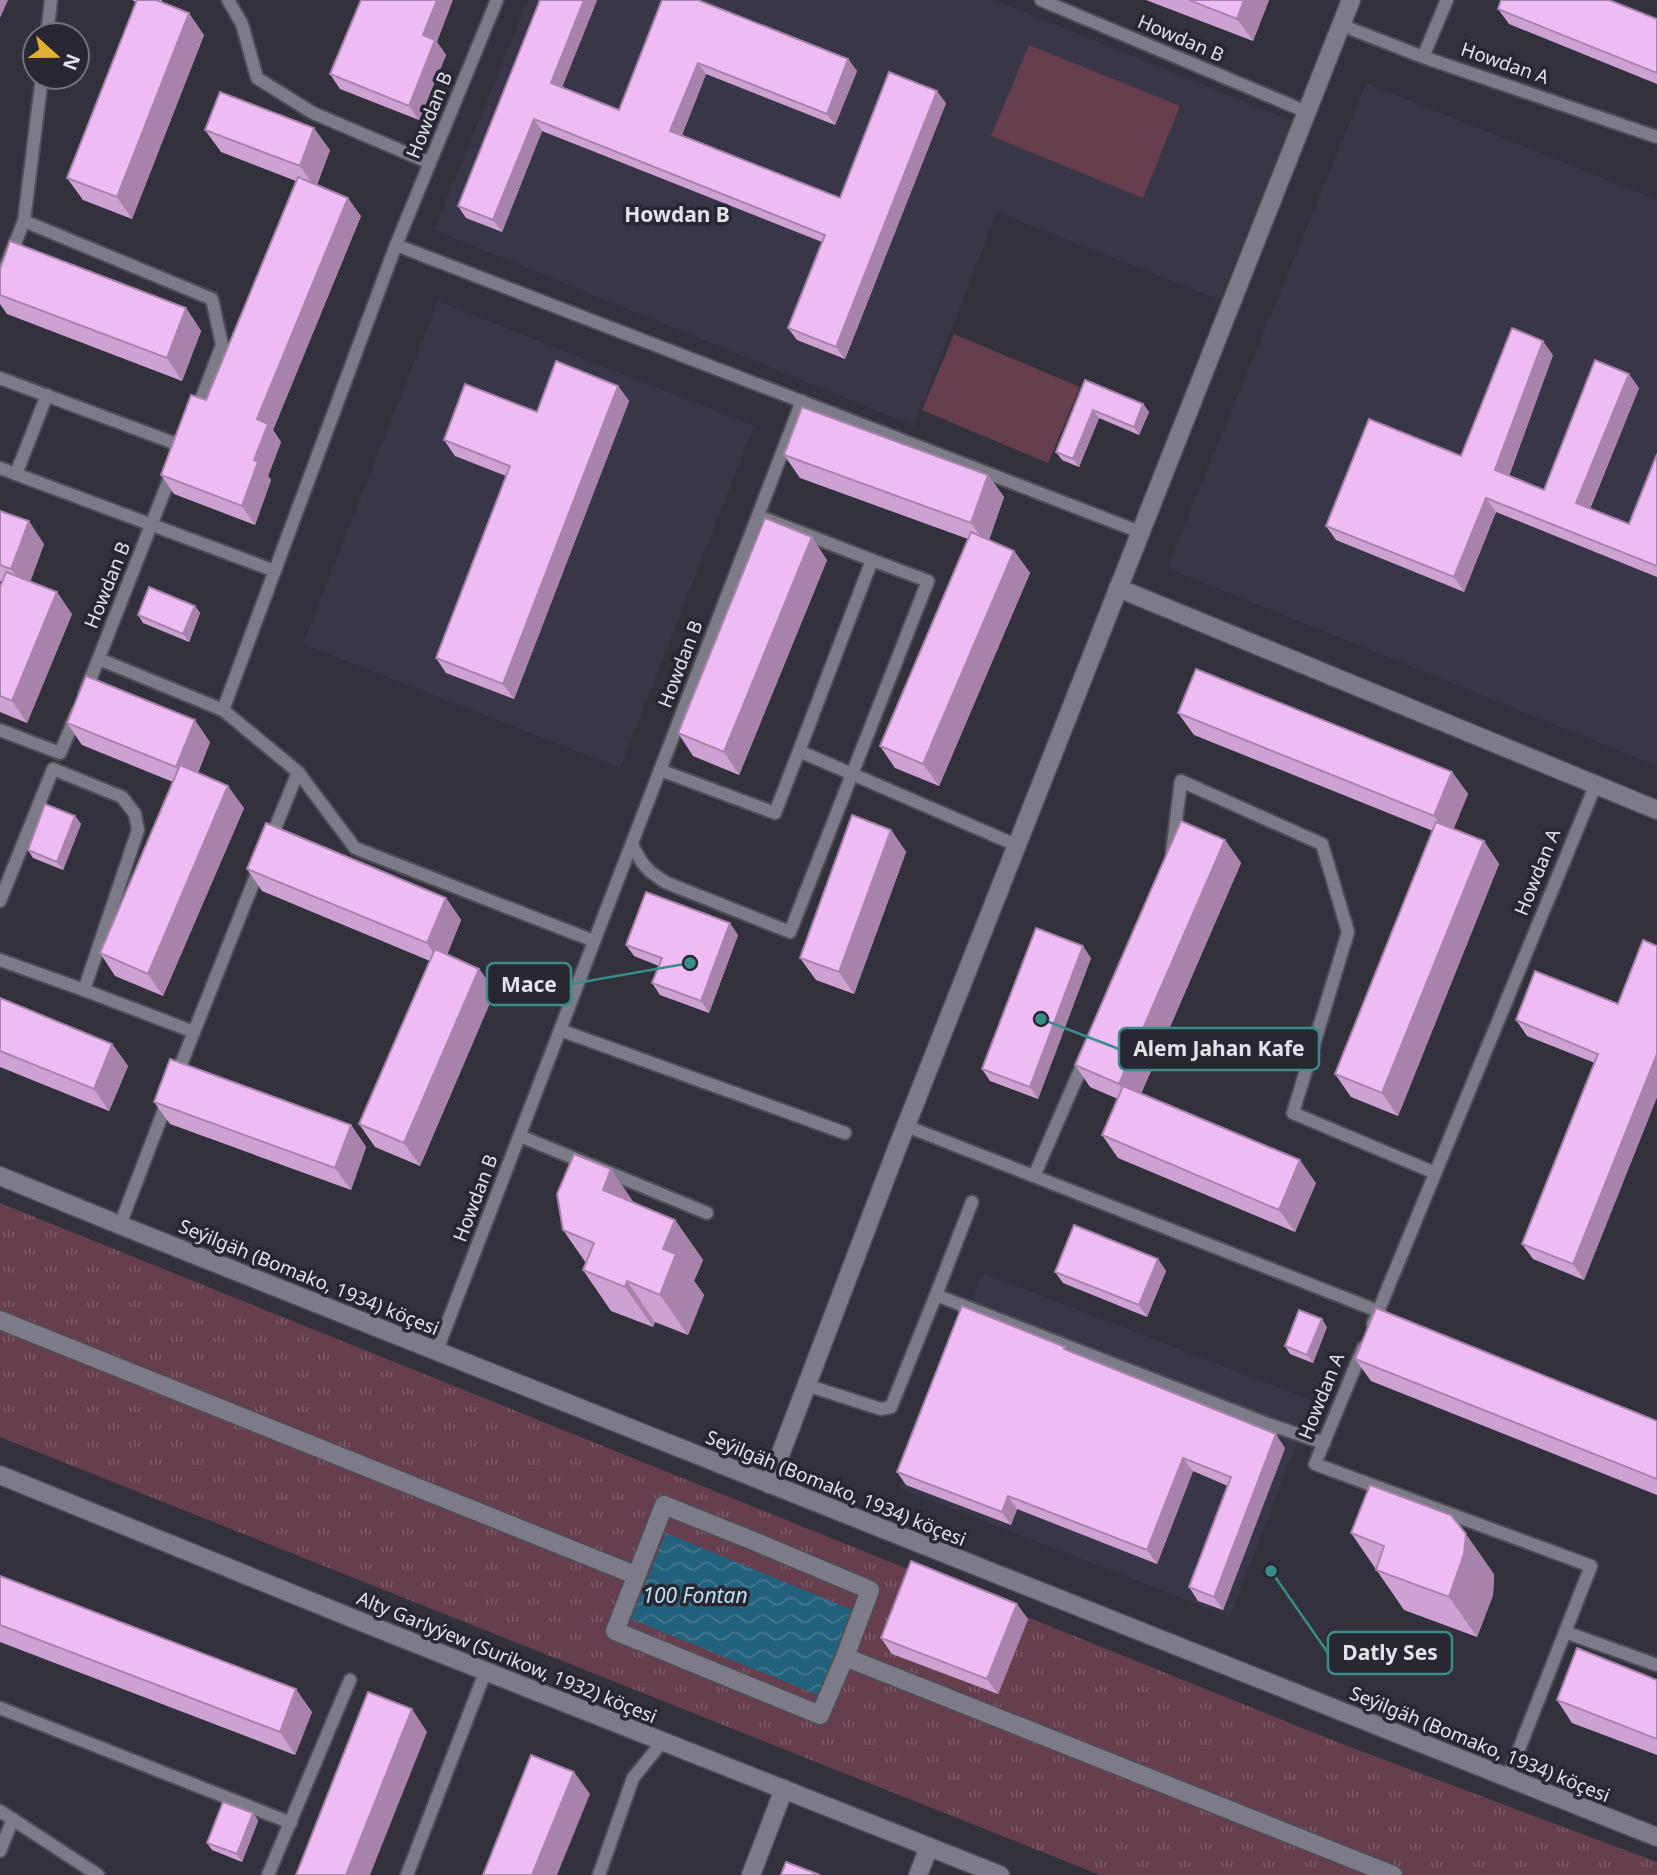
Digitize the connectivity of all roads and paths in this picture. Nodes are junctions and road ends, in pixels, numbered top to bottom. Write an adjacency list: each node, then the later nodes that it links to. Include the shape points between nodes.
1 (51, 0): 7 (lane)
2 (228, 0): 13 (lane, via 242,24 257,78 313,113)
3 (496, 0): 13 (lane, Howdan B)
4 (1041, 0): 11 (lane, Howdan B)
5 (1351, 0): 8 (street)
6 (1447, 0): 9 (lane)
7 (49, 21)
8 (1342, 25): 9 (lane, Howdan A); 11 (street)
9 (1423, 57): 12 (lane, Howdan A)
10 (40, 91): 14 (lane)
11 (1307, 111): 25 (street)
12 (1657, 137)
13 (430, 163): 15 (lane, Howdan B)
14 (24, 221): 16 (lane); 20 (lane, via 212,299 222,345)
15 (396, 245): 19 (lane); 27 (lane, Howdan B)
16 (0, 281)
17 (0, 378): 18 (lane)
18 (47, 395): 20 (lane); 22 (lane)
19 (802, 401): 23 (lane, Howdan B); 25 (lane)
20 (187, 434): 24 (lane)
21 (0, 468): 22 (lane, Howdan B)
22 (16, 474): 24 (lane, Howdan B)
23 (758, 516): 26 (lane); 35 (lane, Howdan B)
24 (152, 526): 27 (lane, Howdan B); 29 (lane, Howdan B)
25 (1140, 532): 28 (street)
26 (872, 560): 32 (lane); 37 (lane, via 928,581)
27 (275, 571): 30 (lane, Howdan B)
28 (1118, 588): 38 (street); 41 (street)
29 (99, 659): 30 (lane, Howdan B); 33 (lane, Howdan B)
30 (223, 710): 36 (lane, Howdan B)
31 (0, 730): 33 (lane)
32 (799, 751): 35 (lane, via 775,813); 37 (lane)
33 (60, 753): 34 (lane, Howdan B)
34 (53, 769): 43 (lane, Howdan B); 46 (lane, via 122,797 135,814 138,830)
35 (660, 771): 40 (lane, Howdan B)
36 (298, 772): 44 (lane, Howdan B, via 355,848); 48 (lane)
37 (852, 773): 40 (lane, via 790,932 649,873); 41 (lane)
38 (1596, 784): 39 (street); 53 (lane, Howdan A)
39 (1657, 810)
40 (632, 844): 44 (lane, Howdan B)
41 (1016, 845): 50 (street)
42 (1171, 861): 53 (lane, via 1181,781 1322,844 1348,932 1293,1113)
43 (0, 901)
44 (594, 941): 47 (lane, Howdan B)
45 (0, 960): 46 (lane)
46 (84, 990): 48 (lane)
47 (561, 1030): 51 (lane); 52 (lane, Howdan B)
48 (194, 1032): 58 (lane)
49 (1089, 1050): 55 (lane)
50 (906, 1126): 55 (lane); 63 (street)
51 (845, 1133)
52 (520, 1136): 57 (lane); 62 (lane, Howdan B)
53 (1435, 1173): 60 (lane, Howdan A)
54 (0, 1176): 58 (street, Seýilgäh (Bomako, 1934) köçesi)
55 (1034, 1176): 60 (lane)
56 (972, 1202): 59 (lane)
57 (707, 1213)
58 (120, 1225): 62 (street, Seýilgäh (Bomako, 1934) köçesi)
59 (936, 1295): 63 (lane, via 891,1407 881,1409); 64 (lane)
60 (1378, 1311): 64 (lane, Howdan A)
61 (0, 1320): 67 (street)
62 (437, 1350): 66 (street, Seýilgäh (Bomako, 1934) köçesi)
63 (806, 1385): 66 (street)
64 (1324, 1443): 68 (lane, Howdan A, via 1315,1464 1591,1566)
65 (0, 1475): 71 (street, Alty Garlyýew (Surikow, 1932) köçesi)
66 (768, 1484): 75 (street, Seýilgäh (Bomako, 1934) köçesi)
67 (635, 1575): 69 (street, via 615,1631 820,1715); 69 (street, via 664,1505 675,1509 870,1590)
68 (1565, 1632): 70 (lane); 75 (lane, Howdan A)
69 (845, 1657): 90 (street)
70 (1657, 1665)
71 (486, 1670): 74 (street, Alty Garlyýew (Surikow, 1932) köçesi); 85 (lane)
72 (350, 1680): 79 (lane)
73 (0, 1708): 79 (lane)
74 (663, 1741): 76 (street, Alty Garlyýew (Surikow, 1932) köçesi); 86 (lane, via 634,1778)
75 (1508, 1777): 80 (street, Seýilgäh (Bomako, 1934) köçesi)
76 (784, 1789): 81 (street, Alty Garlyýew (Surikow, 1932) köçesi); 87 (street)
77 (0, 1811): 78 (lane)
78 (13, 1819): 82 (lane); 83 (lane)
79 (291, 1823): 84 (lane)
80 (1657, 1837)
81 (929, 1847): 88 (street); 89 (street, Alty Garlyýew (Surikow, 1932) köçesi)
82 (0, 1852)
83 (98, 1875)
84 (268, 1875)
85 (407, 1875)
86 (599, 1875)
87 (751, 1875)
88 (918, 1875)
89 (1000, 1875)
90 (1393, 1875)

